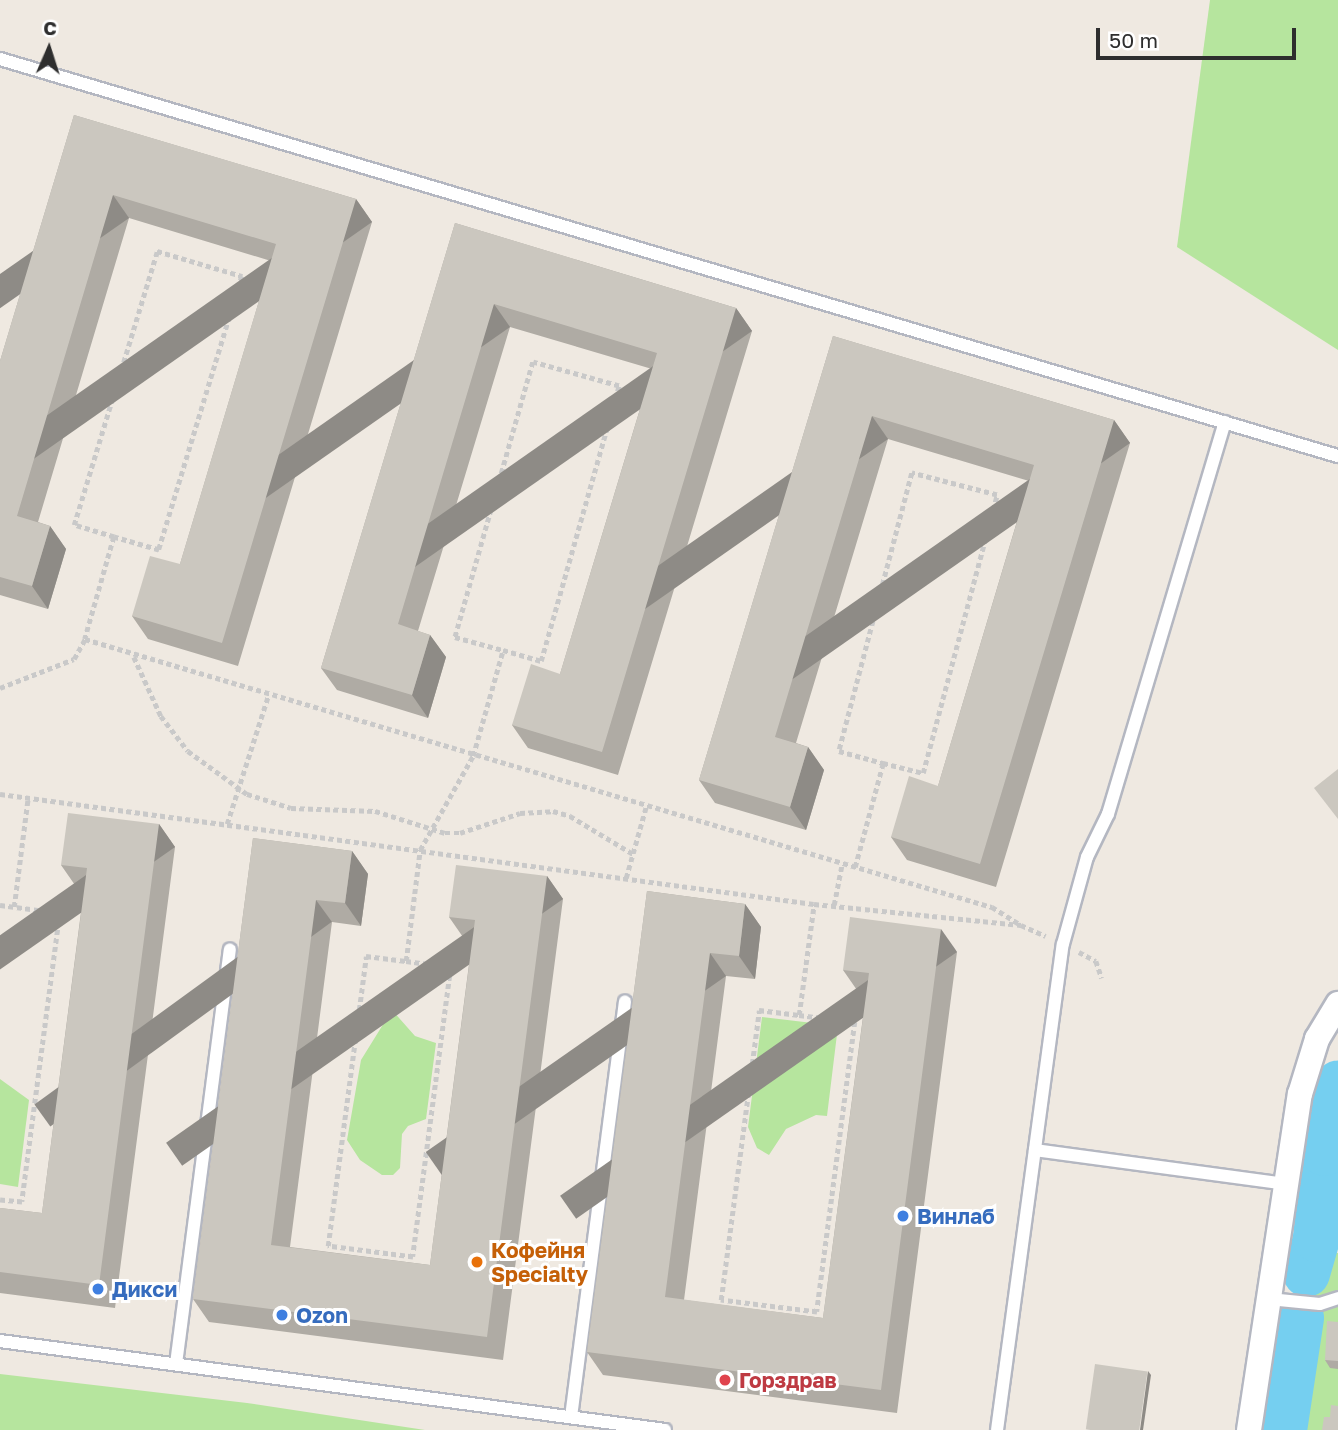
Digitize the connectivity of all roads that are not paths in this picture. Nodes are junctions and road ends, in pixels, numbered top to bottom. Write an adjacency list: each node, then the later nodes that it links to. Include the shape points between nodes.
1 (0, 59): 2 (lane)
2 (1225, 422): 3 (lane); 7 (lane, via 1108,814 1087,857 1063,944)
3 (1338, 456)
4 (230, 949): 12 (lane)
5 (625, 1001): 13 (lane)
6 (1338, 1004): 8 (street, via 1317,1039 1300,1094)
7 (1035, 1150): 8 (lane); 15 (lane)
8 (1287, 1184): 9 (street)
9 (1269, 1298): 10 (lane, via 1320,1304); 16 (street)
10 (1338, 1298)
11 (0, 1340): 12 (lane)
12 (176, 1364): 13 (lane)
13 (571, 1418): 14 (lane)
14 (665, 1430)
15 (997, 1430)
16 (1249, 1430)

